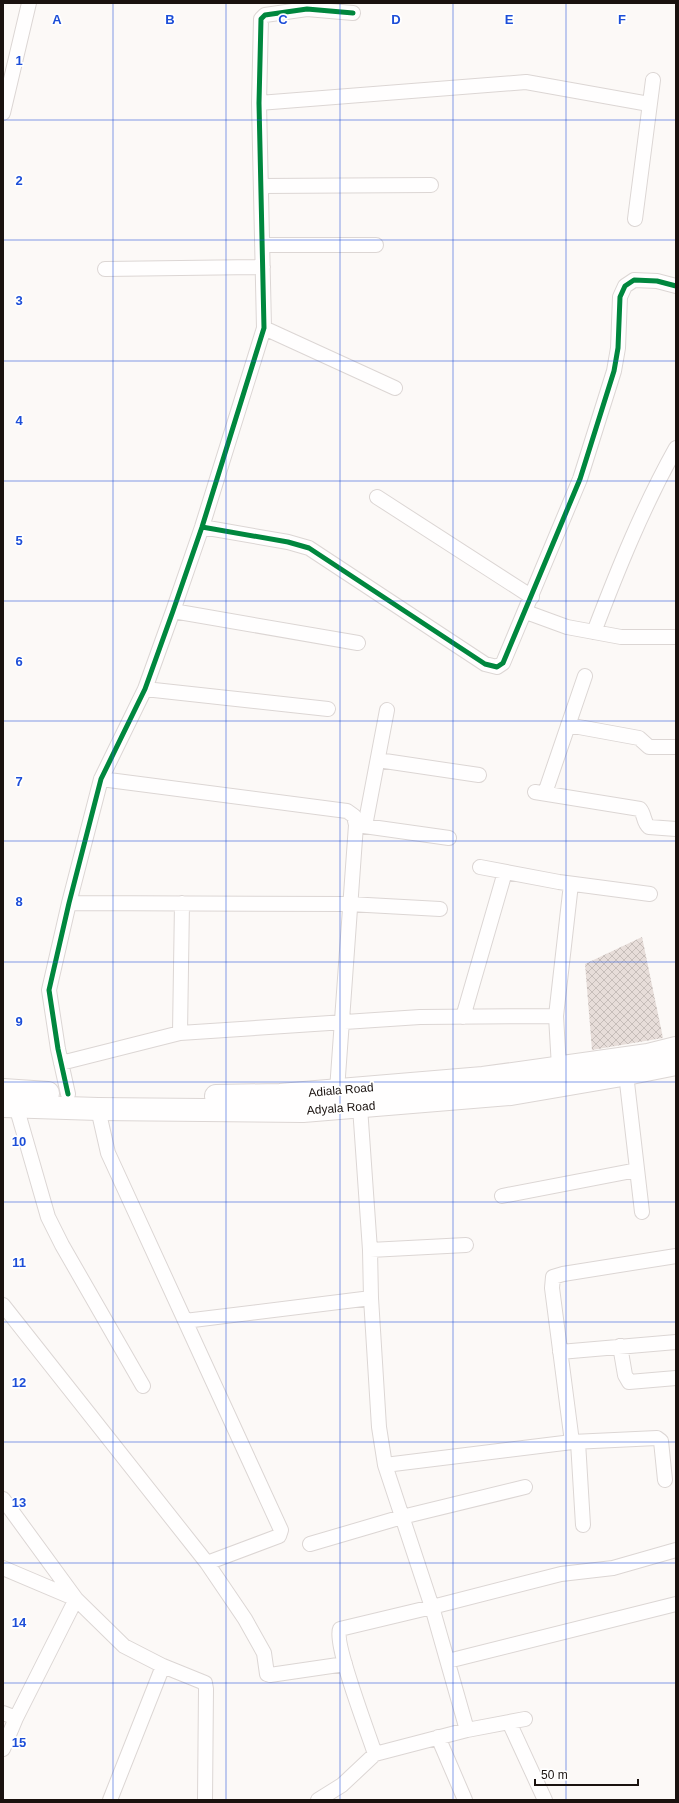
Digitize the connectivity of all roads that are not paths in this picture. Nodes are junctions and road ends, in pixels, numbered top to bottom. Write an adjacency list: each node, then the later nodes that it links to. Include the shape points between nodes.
1 (29, 3): 6 (street)
2 (353, 14): 4 (street, via 307,9 266,15 261,19)
3 (653, 80): 5 (street)
4 (259, 103): 5 (street, via 526,82); 8 (street)
5 (649, 104): 9 (street)
6 (3, 113)
7 (431, 185): 8 (street)
8 (261, 186): 10 (street)
9 (635, 219)
10 (262, 245): 11 (street); 12 (street)
11 (376, 245)
12 (263, 267): 13 (street); 15 (street)
13 (105, 269)
14 (676, 286): 20 (street, via 657,281 634,280 625,286 620,297 618,348 614,371 580,479)
15 (264, 328): 16 (street); 19 (street)
16 (395, 388)
17 (676, 448): 23 (street, via 655,486 622,558)
18 (377, 497): 20 (street)
19 (202, 527): 21 (street); 22 (street, via 309,548 485,664 497,667 503,663)
20 (532, 597): 22 (street)
21 (174, 611): 25 (street); 27 (street)
22 (526, 612): 23 (street, via 567,627)
23 (594, 632): 24 (street, via 621,637)
24 (676, 637)
25 (358, 643)
26 (584, 676): 30 (street)
27 (145, 689): 28 (street); 34 (street)
28 (328, 709)
29 (387, 710): 32 (street)
30 (568, 725): 31 (street, via 639,738 649,747); 36 (street, via 540,793 640,810 649,827)
31 (676, 747)
32 (378, 760): 33 (street); 35 (street)
33 (479, 775)
34 (102, 778): 35 (street, via 347,811 354,816); 42 (street)
35 (360, 826): 37 (street); 44 (street)
36 (676, 830)
37 (449, 838)
38 (480, 867): 39 (street)
39 (505, 872): 40 (street); 47 (street)
40 (571, 884): 41 (street); 46 (street)
41 (650, 894)
42 (69, 903): 43 (street); 51 (street, via 49,990)
43 (182, 903): 44 (street); 49 (street)
44 (349, 904): 45 (street); 48 (street)
45 (440, 909)
46 (556, 1016): 47 (street); 53 (street)
47 (463, 1017): 48 (street, via 420,1017)
48 (343, 1023): 49 (street); 55 (street)
49 (180, 1033): 51 (street)
50 (676, 1048): 53 (main road, Adiala Road, via 648,1055)
51 (61, 1063): 56 (street)
52 (676, 1064): 54 (main road, Adyala Road)
53 (559, 1067): 55 (main road, Adiala Road, via 483,1078)
54 (626, 1074): 58 (main road, Adyala Road, via 511,1094); 60 (street)
55 (337, 1090): 56 (main road, Adiala Road, via 280,1095 174,1097)
56 (68, 1094): 57 (main road, Adiala Road)
57 (7, 1100): 59 (main road, Adyala Road); 73 (street, via 48,1217)
58 (360, 1107): 59 (main road, Adyala Road, via 303,1111); 64 (street)
59 (98, 1109): 68 (street, via 108,1153)
60 (637, 1170): 61 (street); 62 (street)
61 (502, 1196)
62 (642, 1212)
63 (466, 1245): 64 (street)
64 (370, 1250): 66 (street)
65 (676, 1256): 71 (street, via 554,1277 552,1288)
66 (371, 1298): 68 (street); 75 (street, via 379,1427)
67 (3, 1305): 83 (street)
68 (185, 1321): 83 (street, via 281,1530 279,1536)
69 (676, 1342): 70 (street)
70 (620, 1346): 71 (street); 72 (street, via 625,1375 629,1382)
71 (560, 1352): 74 (street)
72 (676, 1378)
73 (143, 1386)
74 (575, 1442): 75 (street); 76 (street, via 657,1438 661,1441); 80 (street)
75 (385, 1465): 79 (street)
76 (665, 1480)
77 (525, 1487): 79 (street)
78 (3, 1499): 85 (street)
79 (402, 1517): 81 (street); 87 (street)
80 (583, 1525)
81 (310, 1544)
82 (676, 1550): 87 (street, via 613,1568 561,1574)
83 (207, 1563): 89 (street, via 245,1619 264,1653 267,1674)
84 (3, 1568): 85 (street)
85 (76, 1599): 90 (street, via 124,1646); 91 (street)
86 (676, 1604): 88 (street)
87 (432, 1607): 88 (street); 89 (street, via 340,1629)
88 (448, 1662): 94 (street)
89 (345, 1664): 97 (street)
90 (163, 1666): 98 (street); 99 (street, via 204,1683 206,1689)
91 (9, 1715): 96 (street)
92 (525, 1719): 93 (street)
93 (509, 1722): 94 (street); 102 (street)
94 (467, 1730): 95 (street)
95 (438, 1738): 97 (street); 101 (street)
96 (3, 1749)
97 (375, 1754): 100 (street, via 342,1786)
98 (110, 1800)
99 (205, 1800)
100 (318, 1800)
101 (465, 1800)
102 (546, 1800)

